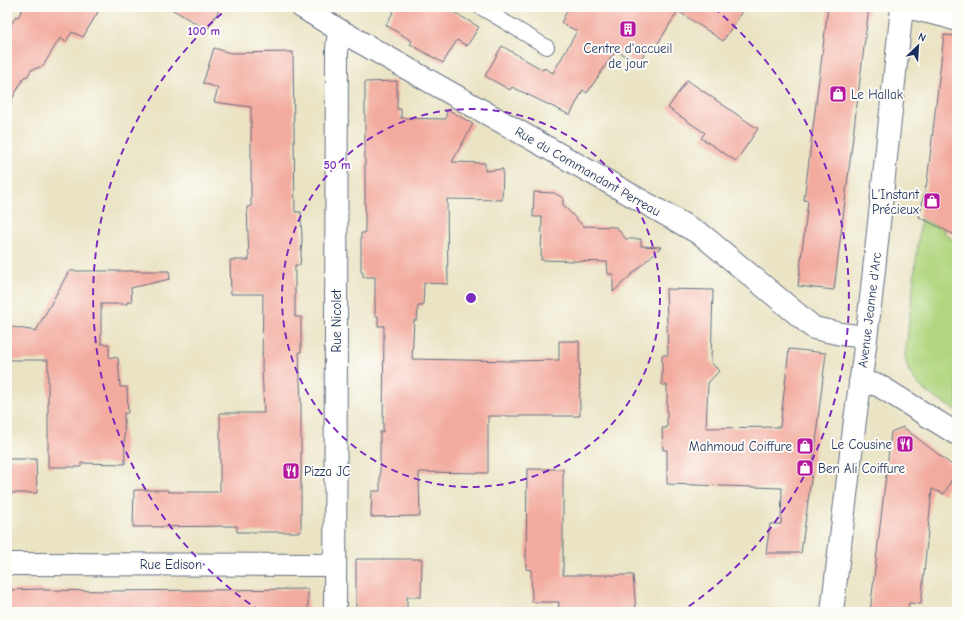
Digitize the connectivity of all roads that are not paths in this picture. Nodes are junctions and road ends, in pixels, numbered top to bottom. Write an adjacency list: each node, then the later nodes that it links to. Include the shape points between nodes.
1 (302, 7): 6 (street, Rue du Commandant Perreau)
2 (480, 7): 7 (lane)
3 (902, 7): 8 (street, Avenue Jeanne d'Arc)
4 (906, 7): 5 (street)
5 (957, 20)
6 (339, 30): 8 (street, Rue du Commandant Perreau, via 702,235 814,328); 12 (street, Rue Nicolet)
7 (547, 47)
8 (866, 337): 9 (street, Avenue Jeanne d'Arc)
9 (860, 382): 10 (street, via 878,385); 14 (street, Avenue Jeanne d'Arc)
10 (957, 434)
11 (7, 564): 12 (street, Rue Edison)
12 (335, 565): 13 (street, Rue Nicolet)
13 (335, 612)
14 (832, 612)

